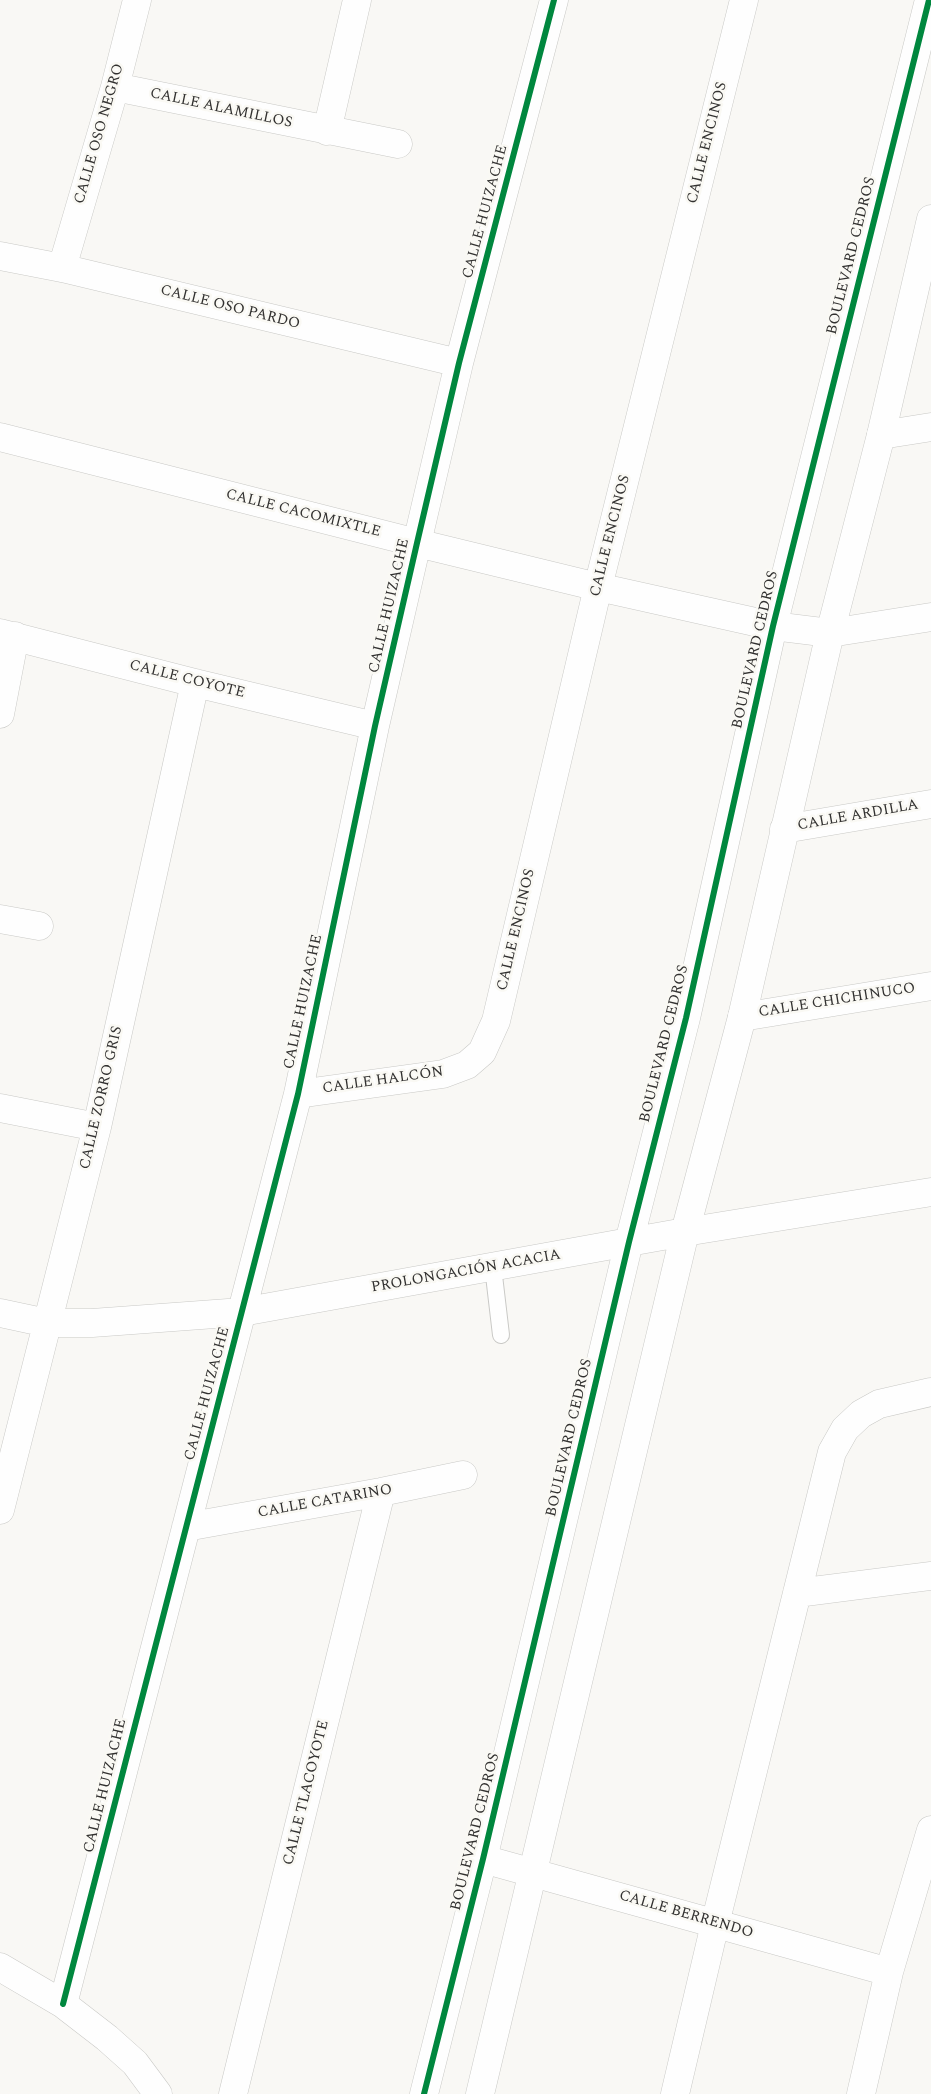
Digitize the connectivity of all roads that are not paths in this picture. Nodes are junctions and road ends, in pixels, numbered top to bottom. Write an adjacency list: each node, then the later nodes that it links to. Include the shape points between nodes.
1 (138, 0): 6 (street, CALLE OSO NEGRO)
2 (357, 0): 7 (street)
3 (554, 0): 12 (street, CALLE HUIZACHE)
4 (744, 0): 17 (street, CALLE ENCINOS)
5 (928, 0): 19 (street, BOULEVARD CEDROS)
6 (115, 87): 7 (street, CALLE ALAMILLOS); 11 (street, CALLE OSO NEGRO)
7 (327, 131): 8 (street, CALLE ALAMILLOS)
8 (398, 144)
9 (931, 219): 14 (street)
10 (0, 256): 11 (street, CALLE OSO PARDO)
11 (62, 268): 12 (street, CALLE OSO PARDO)
12 (459, 363): 16 (street, CALLE HUIZACHE)
13 (931, 427): 14 (street)
14 (880, 435): 20 (street)
15 (0, 437): 16 (street, CALLE CACOMIXTLE)
16 (417, 543): 17 (street, CALLE CACOMIXTLE); 24 (street, CALLE HUIZACHE)
17 (598, 587): 19 (street, CALLE CACOMIXTLE); 31 (street, CALLE ENCINOS, via 496,1021 482,1052)
18 (931, 617): 20 (street, CALLE CACOMIXTLE)
19 (773, 626): 20 (street, CALLE CACOMIXTLE); 37 (street, BOULEVARD CEDROS, via 686,1018)
20 (830, 633): 26 (street)
21 (8, 634): 22 (street, CALLE COYOTE); 23 (street)
22 (195, 683): 24 (street, CALLE COYOTE); 34 (street, CALLE ZORRO GRIS)
23 (0, 714)
24 (375, 726): 32 (street, CALLE HUIZACHE)
25 (931, 804): 26 (street, CALLE ARDILLA)
26 (784, 829): 30 (street)
27 (0, 919): 28 (street)
28 (39, 926)
29 (931, 986): 30 (street, CALLE CHICHINUCO)
30 (742, 1016): 36 (street)
31 (467, 1065): 32 (street, CALLE HALCÓN, via 443,1074)
32 (298, 1094): 39 (street, CALLE HUIZACHE)
33 (0, 1108): 34 (street)
34 (97, 1127): 41 (street, CALLE ZORRO GRIS)
35 (930, 1197): 36 (street, PROLONGACIÓN ACACIA)
36 (685, 1232): 37 (street, PROLONGACIÓN ACACIA); 52 (street)
37 (629, 1242): 38 (street, PROLONGACIÓN ACACIA); 51 (street, BOULEVARD CEDROS)
38 (494, 1267): 39 (street, PROLONGACIÓN ACACIA); 42 (lane)
39 (242, 1312): 41 (street, PROLONGACIÓN ACACIA, via 92,1323); 47 (street, CALLE HUIZACHE)
40 (0, 1313): 41 (street, PROLONGACIÓN ACACIA)
41 (47, 1323): 46 (street, CALLE ZORRO GRIS)
42 (501, 1335)
43 (931, 1392): 49 (street, via 879,1404 861,1414 845,1429 832,1452)
44 (463, 1475): 45 (street, CALLE CATARINO)
45 (381, 1492): 47 (street, CALLE CATARINO); 58 (street, CALLE TLACOYOTE)
46 (0, 1510)
47 (186, 1527): 56 (street, CALLE HUIZACHE)
48 (931, 1576): 49 (street)
49 (797, 1594): 53 (street)
50 (931, 1830): 55 (street)
51 (483, 1859): 52 (street, CALLE BERRENDO); 59 (street, BOULEVARD CEDROS)
52 (533, 1871): 53 (street, CALLE BERRENDO); 60 (street)
53 (715, 1924): 55 (street, CALLE BERRENDO); 61 (street)
54 (0, 1967): 56 (street)
55 (889, 1972): 62 (street)
56 (63, 2004): 57 (street, via 135,2063)
57 (158, 2094)
58 (233, 2094)
59 (424, 2094)
60 (480, 2094)
61 (676, 2094)
62 (861, 2094)

